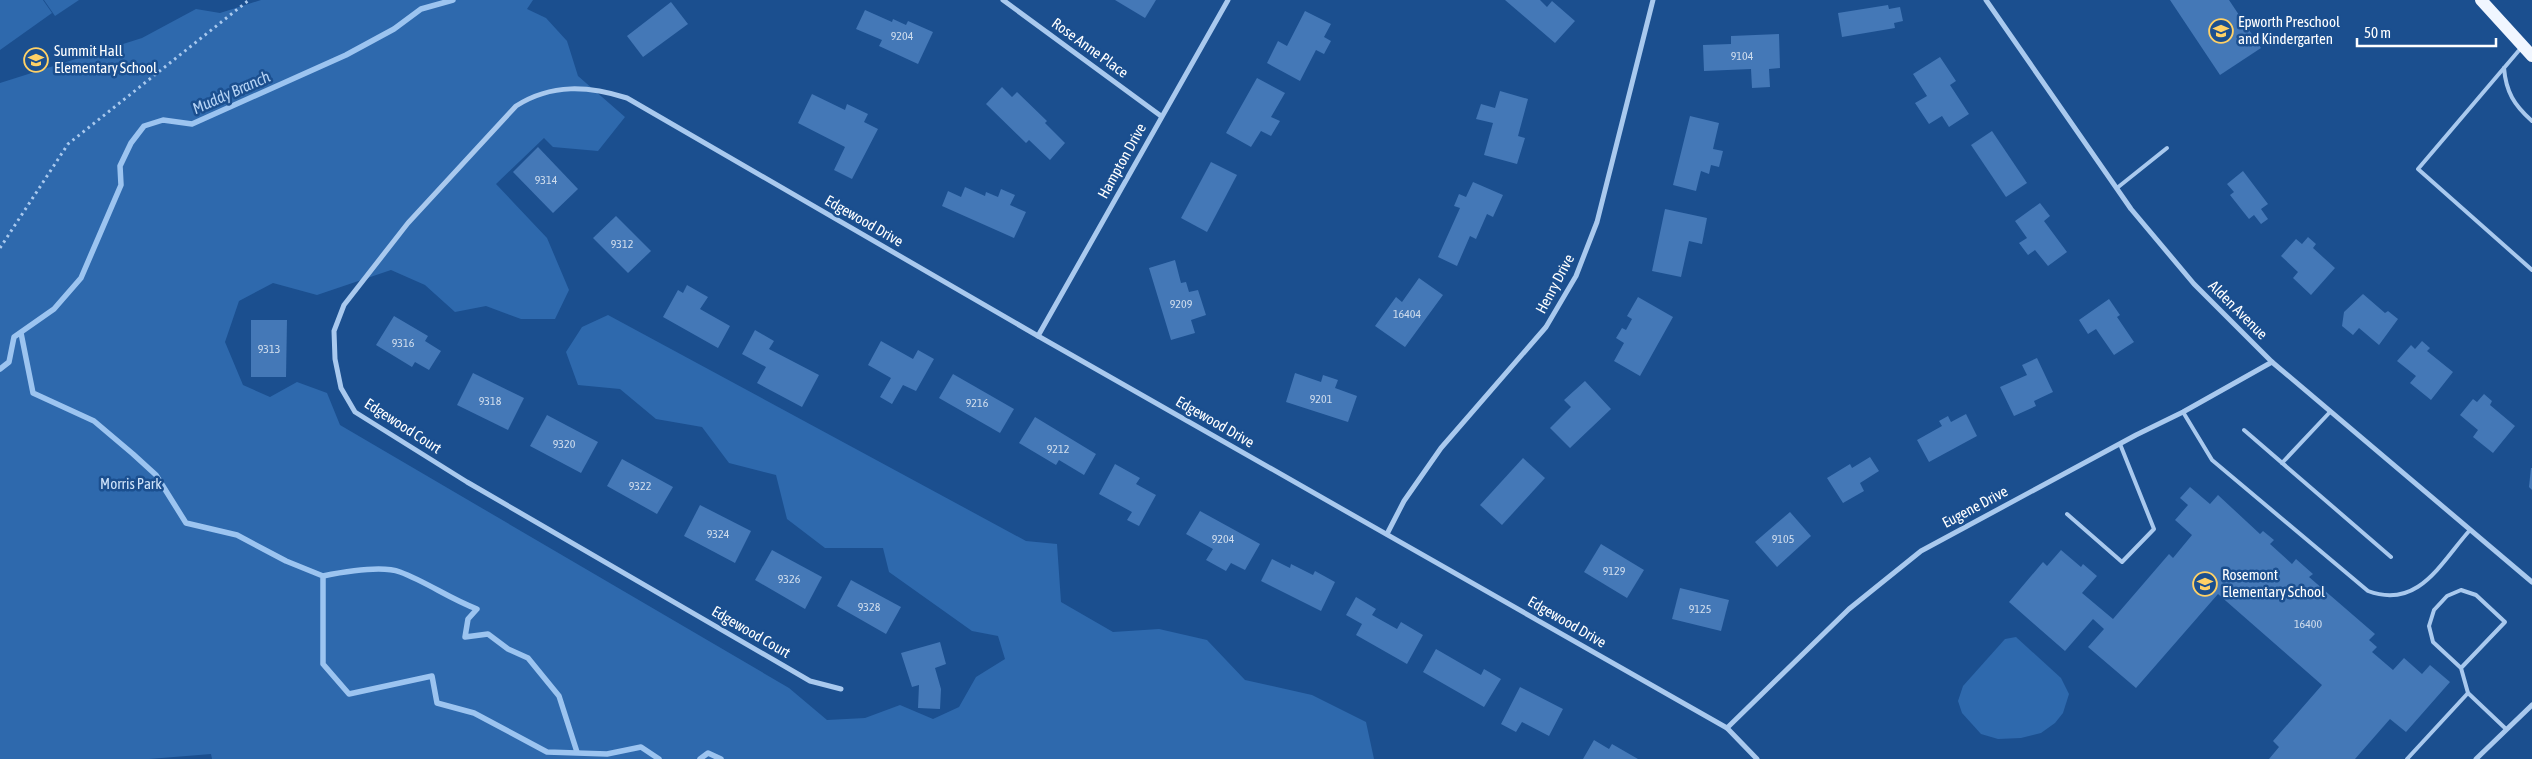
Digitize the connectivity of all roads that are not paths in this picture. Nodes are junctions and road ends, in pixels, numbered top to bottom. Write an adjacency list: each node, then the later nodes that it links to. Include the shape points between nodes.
1 (1003, 0): 10 (street, Rose Anne Place)
2 (1228, 0): 10 (street, Hampton Drive)
3 (1653, 0): 24 (street, Henry Drive, via 1597,222 1576,276 1546,327 1441,448 1404,501)
4 (1986, 0): 13 (street, Alden Avenue)
5 (2481, 0): 6 (main road)
6 (2522, 46): 7 (main road); 8 (lane)
7 (2532, 56)
8 (2504, 68): 11 (lane, via 2506,87 2513,103); 14 (lane, via 2418,169)
9 (656, 113): 15 (street, Edgewood Drive); 28 (street, Edgewood Court, via 627,98 594,88 550,92 516,106 408,223 344,305 334,331 341,388 355,412 467,482 810,681)
10 (1161, 116): 15 (street, Hampton Drive)
11 (2532, 122)
12 (2167, 148): 13 (lane)
13 (2116, 188): 16 (street, Alden Avenue, via 2194,284)
14 (2532, 270)
15 (1038, 336): 24 (street, Edgewood Drive)
16 (2272, 362): 17 (street, Eugene Drive); 18 (street, Alden Avenue)
17 (2183, 412): 20 (street, Eugene Drive); 23 (lane, via 2212,460 2368,591 2382,596 2410,592 2426,581)
18 (2330, 412): 21 (lane); 23 (street, Alden Avenue)
19 (2244, 430): 21 (lane)
20 (2120, 444): 22 (lane, via 2154,529 2122,562); 31 (street, Eugene Drive, via 1921,551 1849,609)
21 (2282, 462): 25 (lane)
22 (2067, 514)
23 (2470, 530): 26 (street, Alden Avenue)
24 (1387, 534): 31 (street, Edgewood Drive)
25 (2391, 557)
26 (2532, 582)
27 (2461, 668): 27 (lane, via 2433,642 2429,626 2434,610 2447,596 2462,590 2476,595 2505,622); 29 (lane)
28 (841, 689)
29 (2468, 693): 32 (lane); 34 (lane)
30 (2532, 705): 32 (street)
31 (1727, 728): 33 (street, Edgewood Drive)
32 (2506, 729): 35 (street)
33 (1757, 759)
34 (2408, 759)
35 (2476, 759)

